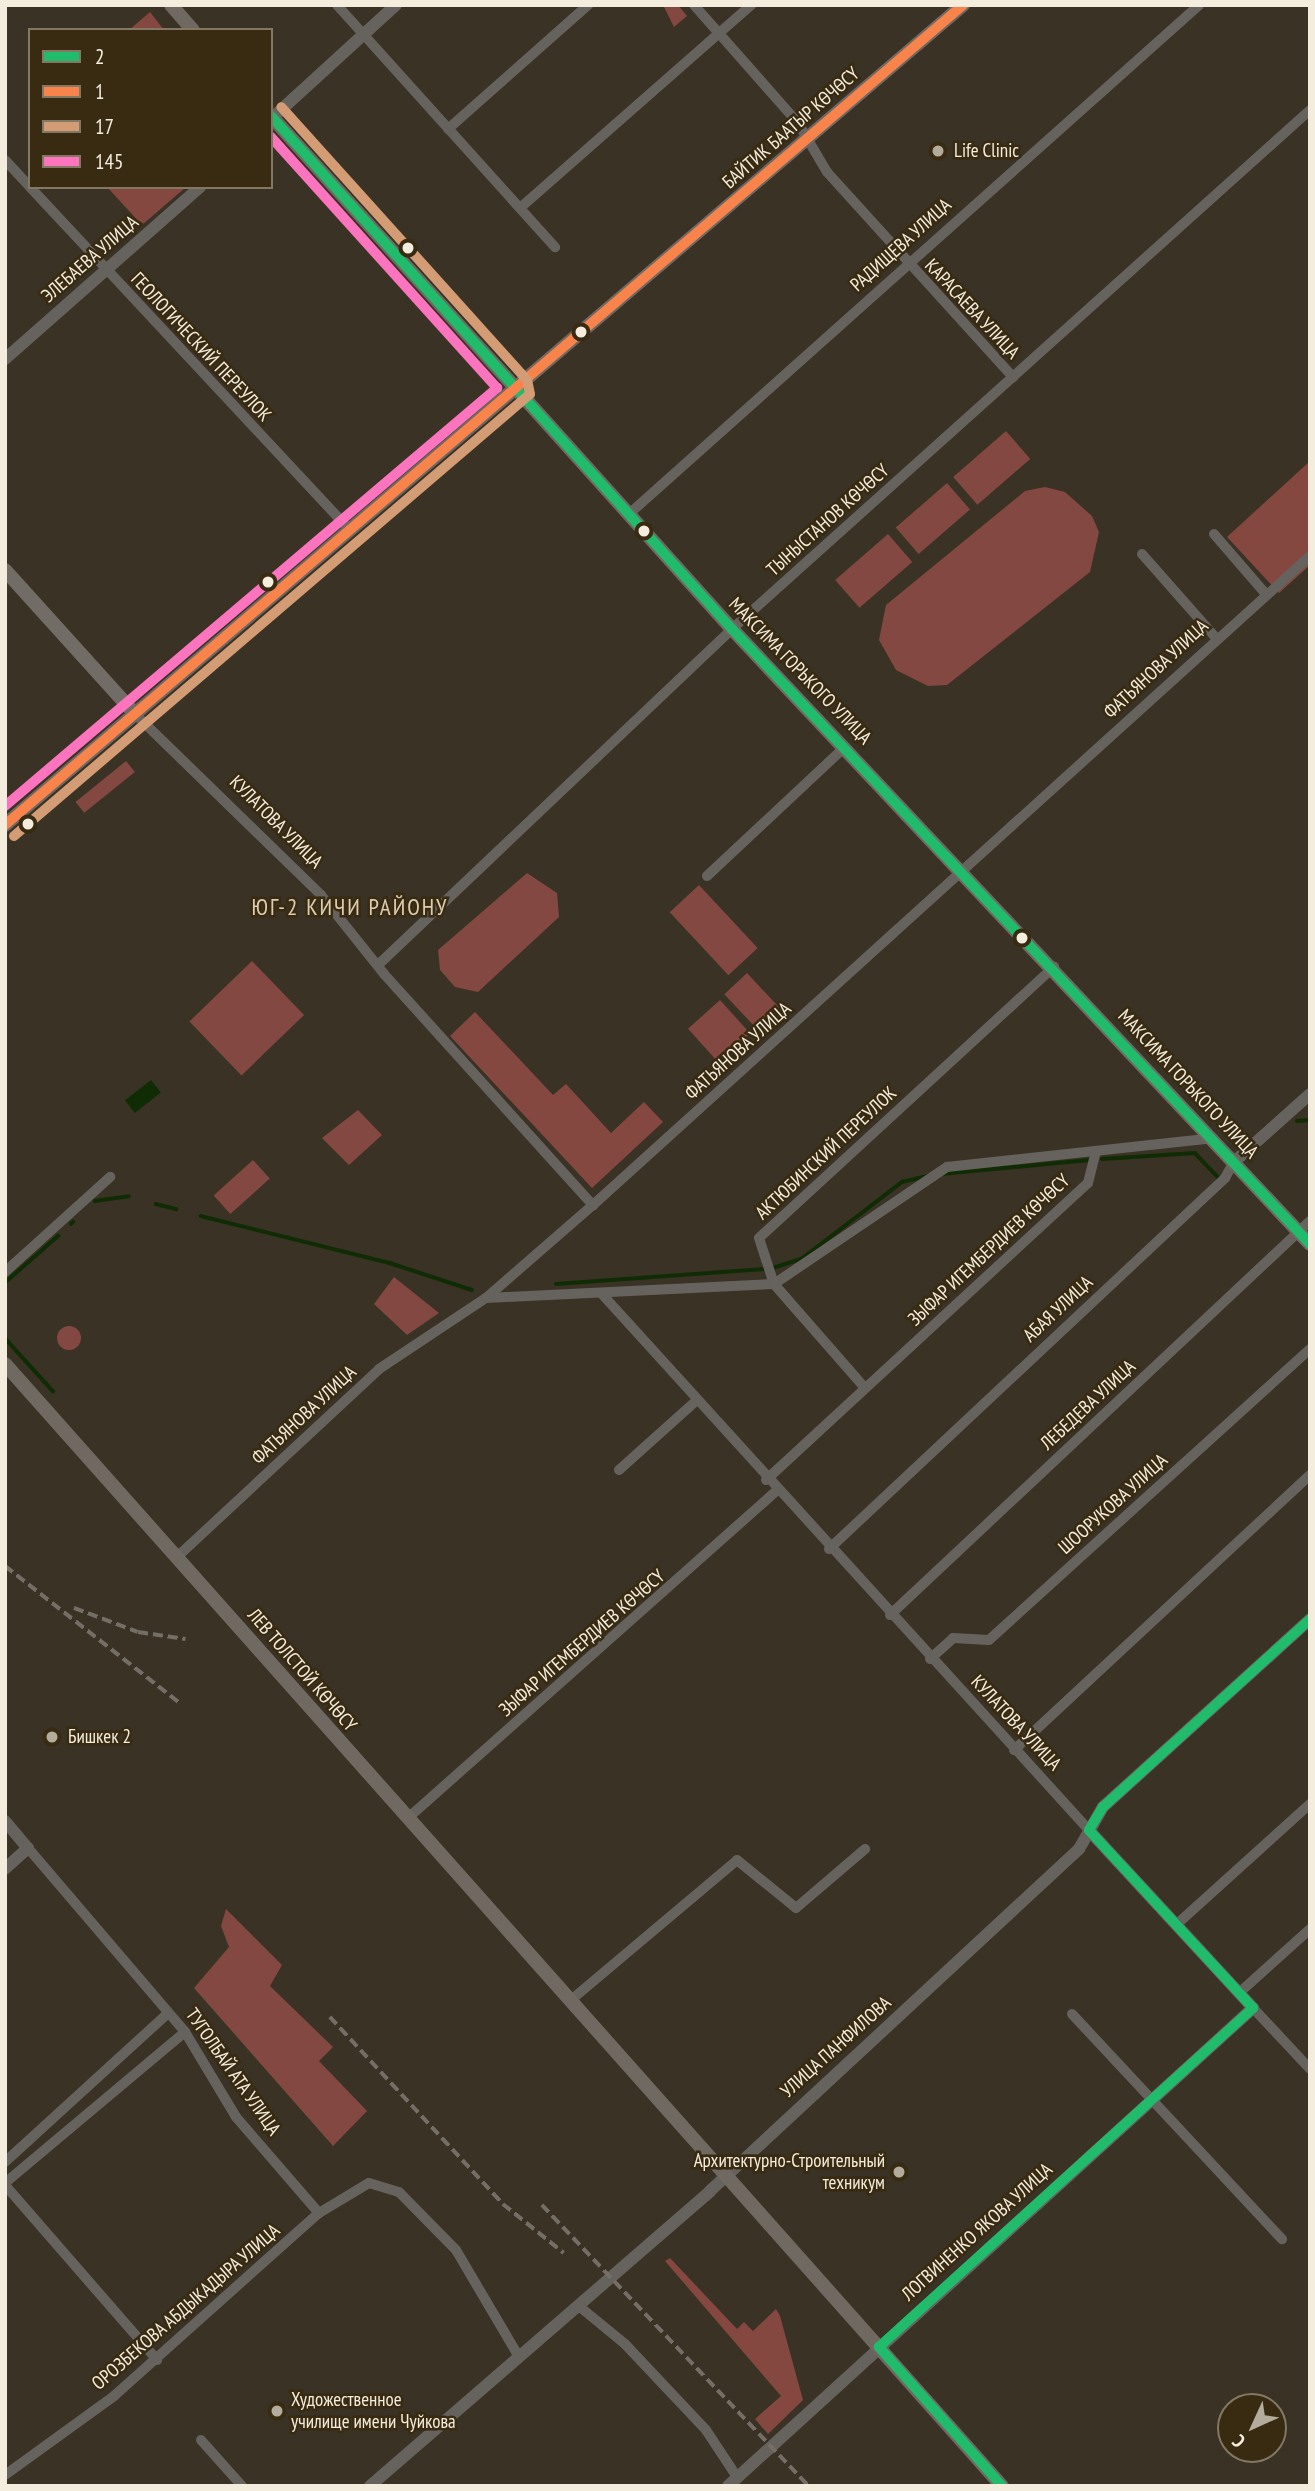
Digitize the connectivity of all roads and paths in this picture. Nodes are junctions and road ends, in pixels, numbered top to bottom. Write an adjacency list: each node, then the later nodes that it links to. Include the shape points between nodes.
1 (171, 5): 9 (main road)
2 (337, 5): 11 (street)
3 (396, 5): 11 (street)
4 (589, 5): 15 (street)
5 (695, 5): 10 (street, КАРАСАЕВА УЛИЦА)
6 (751, 5): 10 (street)
7 (963, 5): 16 (main road, БАЙТИК БААТЫР КӨЧӨСҮ)
8 (1199, 5): 23 (street, РАДИЩЕВА УЛИЦА)
9 (191, 28)
10 (719, 33): 16 (street, КАРАСАЕВА УЛИЦА); 21 (street)
11 (364, 35): 13 (street); 15 (street)
12 (1310, 110): 26 (street, ТЫНЫСТАНОВ КӨЧӨСҮ)
13 (273, 117)
14 (273, 119): 27 (main road, МАКСИМА ГОРЬКОГО УЛИЦА)
15 (448, 129): 21 (street)
16 (809, 138): 23 (street, КАРАСАЕВА УЛИЦА, via 827,172); 27 (main road, БАЙТИК БААТЫР КӨЧӨСҮ)
17 (5, 159): 18 (street, ГЕОЛОГИЧЕСКИЙ ПЕРЕУЛОК)
18 (28, 185)
19 (32, 189): 24 (street, ГЕОЛОГИЧЕСКИЙ ПЕРЕУЛОК)
20 (198, 189): 24 (street, ЭЛЕБАЕВА УЛИЦА)
21 (520, 208): 22 (street)
22 (555, 247)
23 (906, 264): 26 (street, КАРАСАЕВА УЛИЦА); 28 (street, РАДИЩЕВА УЛИЦА)
24 (106, 271): 25 (street, ЭЛЕБАЕВА УЛИЦА); 29 (street, ГЕОЛОГИЧЕСКИЙ ПЕРЕУЛОК)
25 (5, 359)
26 (1013, 377): 35 (street, ТЫНЫСТАНОВ КӨЧӨСҮ)
27 (517, 389): 28 (main road, МАКСИМА ГОРЬКОГО УЛИЦА); 29 (main road, БАЙТИК БААТЫР КӨЧӨСҮ)
28 (629, 514): 35 (main road, МАКСИМА ГОРЬКОГО УЛИЦА)
29 (349, 529): 37 (main road, БАЙТИК БААТЫР КӨЧӨСҮ)
30 (1214, 534): 34 (street)
31 (1142, 554): 36 (street)
32 (1310, 556): 34 (street, ФАТЬЯНОВА УЛИЦА)
33 (5, 570): 37 (main road, КУЛАТОВА УЛИЦА)
34 (1265, 593): 36 (street, ФАТЬЯНОВА УЛИЦА)
35 (732, 629): 38 (main road, МАКСИМА ГОРЬКОГО УЛИЦА); 42 (street, ТЫНЫСТАНОВ КӨЧӨСҮ)
36 (1216, 638): 40 (street, ФАТЬЯНОВА УЛИЦА)
37 (135, 714): 39 (main road, БАЙТИК БААТЫР КӨЧӨСҮ); 42 (street, КУЛАТОВА УЛИЦА, via 321,895)
38 (845, 747): 40 (main road, МАКСИМА ГОРЬКОГО УЛИЦА); 41 (street)
39 (5, 825)
40 (965, 871): 43 (main road, МАКСИМА ГОРЬКОГО УЛИЦА); 49 (street, ФАТЬЯНОВА УЛИЦА)
41 (707, 876)
42 (378, 965): 49 (street, КУЛАТОВА УЛИЦА)
43 (1054, 967): 45 (main road, МАКСИМА ГОРЬКОГО УЛИЦА); 53 (street, АКТЮБИНСКИЙ ПЕРЕУЛОК, via 759,1238)
44 (1310, 1094): 47 (street, АБАЯ УЛИЦА)
45 (1212, 1138): 46 (street); 47 (main road, МАКСИМА ГОРЬКОГО УЛИЦА)
46 (1096, 1152): 53 (street, via 947,1167); 58 (street, ЗЫФАР ИГЕМБЕРДИЕВ КӨЧӨСҮ, via 1088,1182)
47 (1234, 1162): 50 (main road, МАКСИМА ГОРЬКОГО УЛИЦА); 64 (street, АБАЯ УЛИЦА, via 1225,1178)
48 (110, 1177): 52 (street)
49 (593, 1205): 55 (street, ФАТЬЯНОВА УЛИЦА)
50 (1304, 1226): 51 (main road, МАКСИМА ГОРЬКОГО УЛИЦА); 66 (street, ЛЕБЕДЕВА УЛИЦА)
51 (1310, 1244)
52 (5, 1272)
53 (774, 1284): 54 (street); 58 (street, АКТЮБИНСКИЙ ПЕРЕУЛОК)
54 (601, 1293): 55 (street); 59 (street, КУЛАТОВА УЛИЦА)
55 (486, 1298): 65 (street, ФАТЬЯНОВА УЛИЦА, via 379,1369)
56 (1310, 1349): 68 (street, ШООРУКОВА УЛИЦА, via 989,1640 953,1638)
57 (5, 1364): 65 (main road, ЛЕВ ТОЛСТОЙ КӨЧӨСҮ)
58 (866, 1388): 62 (street, ЗЫФАР ИГЕМБЕРДИЕВ КӨЧӨСҮ)
59 (697, 1400): 60 (street); 62 (street, КУЛАТОВА УЛИЦА)
60 (619, 1470)
61 (1310, 1475): 69 (street)
62 (766, 1480): 63 (street, КУЛАТОВА УЛИЦА)
63 (776, 1491): 64 (street, КУЛАТОВА УЛИЦА); 71 (street, ЗЫФАР ИГЕМБЕРДИЕВ КӨЧӨСҮ)
64 (829, 1549): 66 (street, КУЛАТОВА УЛИЦА)
65 (177, 1557): 71 (main road, ЛЕВ ТОЛСТОЙ КӨЧӨСҮ)
66 (890, 1615): 68 (street, КУЛАТОВА УЛИЦА)
67 (1310, 1619): 73 (street, УЛИЦА ПАНФИЛОВА, via 1103,1807)
68 (930, 1659): 69 (street, КУЛАТОВА УЛИЦА)
69 (1014, 1750): 73 (street, КУЛАТОВА УЛИЦА)
70 (1310, 1804): 77 (street)
71 (408, 1818): 80 (main road, ЛЕВ ТОЛСТОЙ КӨЧӨСҮ)
72 (5, 1821): 74 (street, ТУГОЛБАЙ АТА УЛИЦА)
73 (1089, 1830): 77 (street, КУЛАТОВА УЛИЦА); 89 (street, УЛИЦА ПАНФИЛОВА, via 1079,1849)
74 (28, 1849): 76 (street); 82 (street, ТУГОЛБАЙ АТА УЛИЦА)
75 (865, 1849): 80 (street, via 796,1908 737,1860)
76 (5, 1868)
77 (1176, 1925): 79 (street, КУЛАТОВА УЛИЦА)
78 (1310, 1929): 79 (street)
79 (1239, 1993): 81 (street, КУЛАТОВА УЛИЦА)
80 (571, 2000): 89 (main road, ЛЕВ ТОЛСТОЙ КӨЧӨСҮ)
81 (1253, 2008): 85 (street, КУЛАТОВА УЛИЦА); 87 (street, ЛОГВИНЕНКО ЯКОВА УЛИЦА)
82 (168, 2013): 84 (street, ТУГОЛБАЙ АТА УЛИЦА); 88 (street)
83 (1072, 2014): 87 (street)
84 (185, 2032): 90 (street); 91 (street, ТУГОЛБАЙ АТА УЛИЦА, via 236,2118)
85 (1306, 2056): 86 (street, КУЛАТОВА УЛИЦА)
86 (1310, 2069)
87 (1153, 2100): 92 (street); 94 (street, ЛОГВИНЕНКО ЯКОВА УЛИЦА)
88 (5, 2162)
89 (725, 2175): 93 (street, УЛИЦА ПАНФИЛОВА); 94 (main road, ЛЕВ ТОЛСТОЙ КӨЧӨСҮ)
90 (5, 2184): 96 (street)
91 (319, 2213): 95 (street, via 369,2183 399,2192 471,2270); 96 (street, ОРОЗБЕКОВА АБДЫКАДЫРА УЛИЦА)
92 (1282, 2239)
93 (580, 2307): 95 (street, УЛИЦА ПАНФИЛОВА); 99 (street, via 625,2344 697,2421)
94 (879, 2347): 99 (street, ЛОГВИНЕНКО ЯКОВА УЛИЦА); 102 (main road, ЛЕВ ТОЛСТОЙ КӨЧӨСҮ)
95 (519, 2357): 101 (street, УЛИЦА ПАНФИЛОВА)
96 (157, 2360): 98 (street, ОРОЗБЕКОВА АБДЫКАДЫРА УЛИЦА)
97 (201, 2440): 100 (street)
98 (5, 2474)
99 (733, 2481)
100 (242, 2486)
101 (370, 2486)
102 (1002, 2486)

